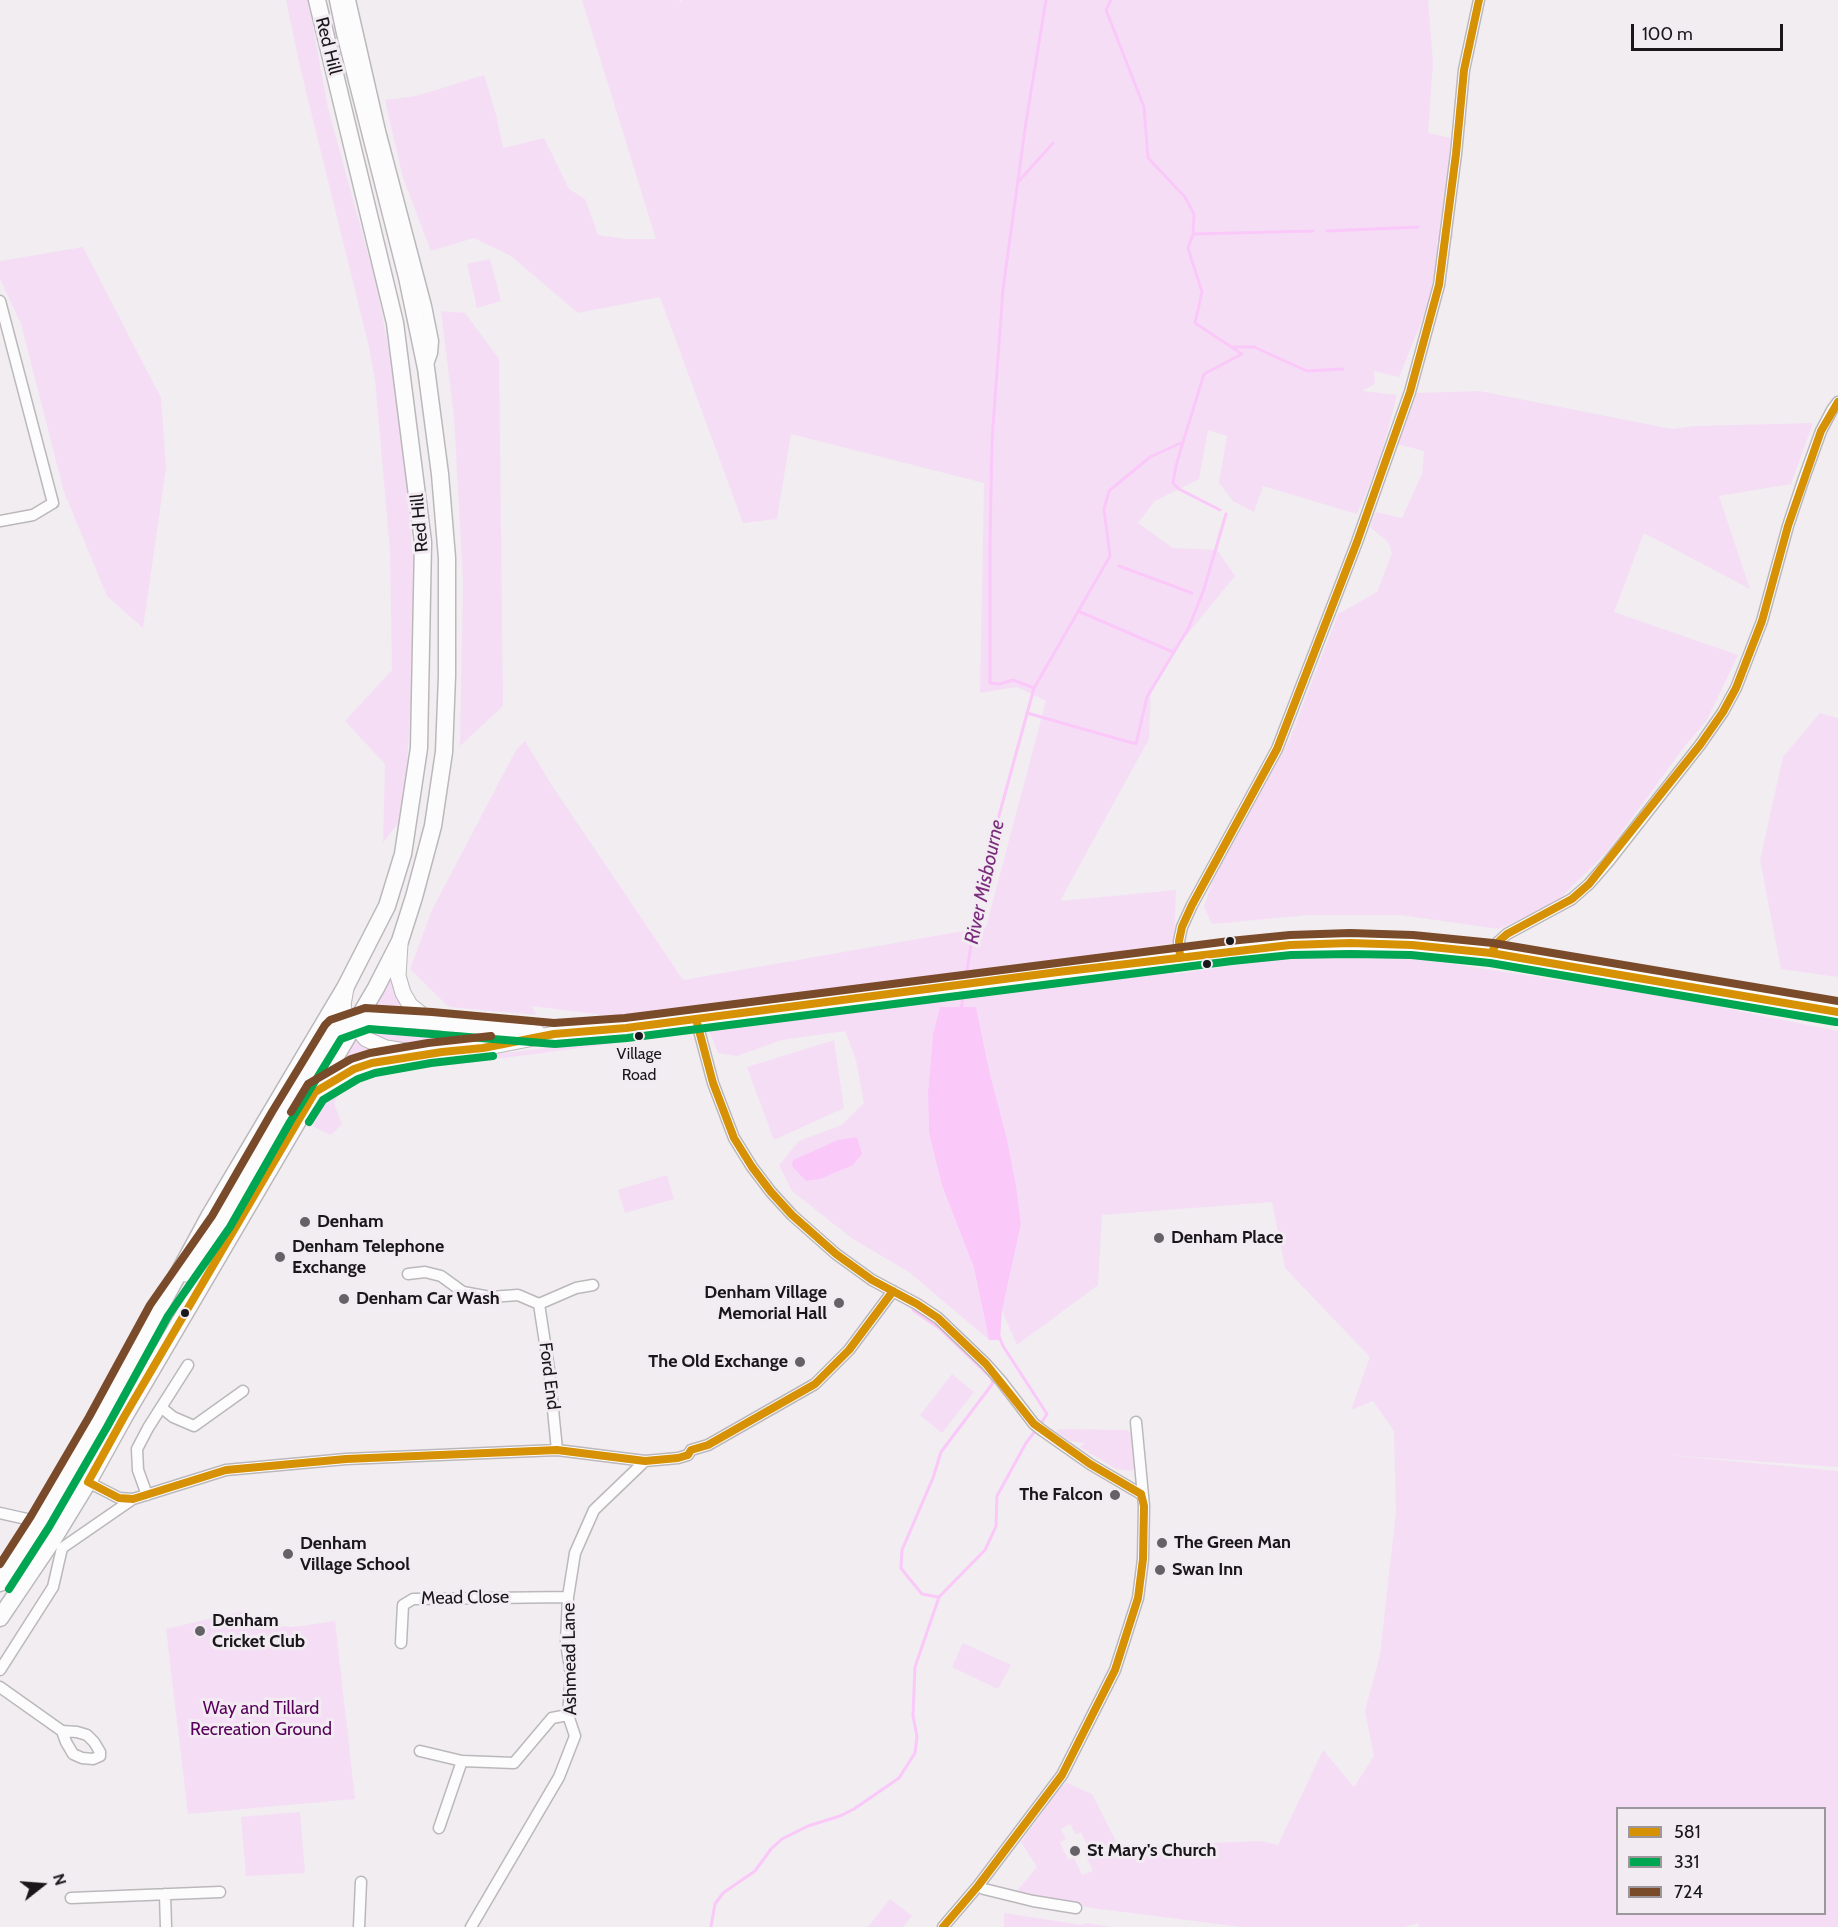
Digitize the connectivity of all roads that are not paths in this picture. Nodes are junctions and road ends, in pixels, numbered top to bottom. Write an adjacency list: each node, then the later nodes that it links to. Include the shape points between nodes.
1 (317, 0): 12 (highway, Red Hill, via 395,323 423,542 419,748 403,854 387,906)
2 (338, 0): 6 (highway, Red Hill)
3 (350, 0): 6 (street, Red Hill, via 433,341)
4 (1479, 0): 11 (street, via 1464,70 1439,285 1410,392 1277,749 1192,904 1182,927)
5 (0, 301): 8 (street, via 53,503 33,515)
6 (426, 368): 9 (highway, Red Hill, via 447,558 447,687 444,752 433,826)
7 (1838, 402): 10 (street, via 1821,431 1788,526 1762,621 1723,712 1589,884 1572,899 1507,934)
8 (0, 521)
9 (400, 941): 15 (main road, via 398,969 406,1001); 16 (highway, Red Hill)
10 (1491, 953): 11 (main road, via 1350,943 1290,945); 13 (main road)
11 (1180, 958): 14 (main road)
12 (346, 986): 16 (main road, via 343,1005); 27 (highway, Red Hill, via 210,1215)
13 (1838, 1011)
14 (696, 1019): 19 (main road); 25 (street, via 713,1083 734,1138 752,1167 792,1215 827,1246)
15 (431, 1022): 16 (main road, via 368,1018); 17 (main road)
16 (354, 1024): 21 (main road, via 372,1043 398,1051); 22 (highway, Red Hill); 27 (main road, via 334,1030 221,1222)
17 (448, 1024): 18 (main road); 21 (street)
18 (475, 1027): 19 (main road); 20 (street)
19 (554, 1034): 20 (main road)
20 (483, 1048): 21 (main road)
21 (436, 1053): 22 (main road, via 372,1063 347,1080)
22 (315, 1092): 34 (highway, Red Hill)
23 (408, 1274): 26 (street, via 425,1272 441,1276 464,1292 490,1297 518,1295)
24 (592, 1285): 26 (street)
25 (893, 1291): 33 (street, via 849,1350 815,1384 688,1455); 35 (street, via 938,1318 1001,1381 1042,1431)
26 (539, 1304): 32 (street, Ford End)
27 (159, 1310): 39 (highway, Red Hill)
28 (188, 1365): 30 (street)
29 (243, 1391): 30 (street, via 194,1426)
30 (162, 1408): 36 (street, via 137,1449 138,1470)
31 (1136, 1422): 35 (street)
32 (557, 1449): 33 (street); 36 (street, via 226,1470)
33 (645, 1461): 41 (street, Ashmead Lane, via 594,1510 575,1553)
34 (88, 1482): 37 (street, via 119,1498); 39 (street, via 76,1480); 42 (highway, Red Hill)
35 (1141, 1494): 52 (street, via 1143,1559 1138,1598 1115,1671 1062,1775)
36 (147, 1495): 37 (street)
37 (133, 1499): 44 (street, via 62,1548 52,1587)
38 (0, 1513): 39 (street)
39 (40, 1521): 40 (highway, Red Hill)
40 (0, 1583)
41 (568, 1597): 43 (street, Mead Close, via 413,1599 403,1605); 46 (street, Ashmead Lane)
42 (0, 1618)
43 (401, 1643)
44 (0, 1670)
45 (0, 1687): 47 (street)
46 (568, 1715): 49 (street, via 552,1718 514,1762); 59 (street, Ashmead Lane, via 575,1736 559,1777)
47 (63, 1731)
48 (420, 1751): 49 (street)
49 (462, 1761): 50 (street)
50 (439, 1828)
51 (361, 1882): 58 (street)
52 (978, 1886): 56 (street); 60 (street)
53 (220, 1892): 54 (street)
54 (165, 1894): 55 (street); 57 (street)
55 (71, 1898)
56 (1076, 1908)
57 (166, 1927)
58 (359, 1927)
59 (471, 1927)
60 (943, 1927)

